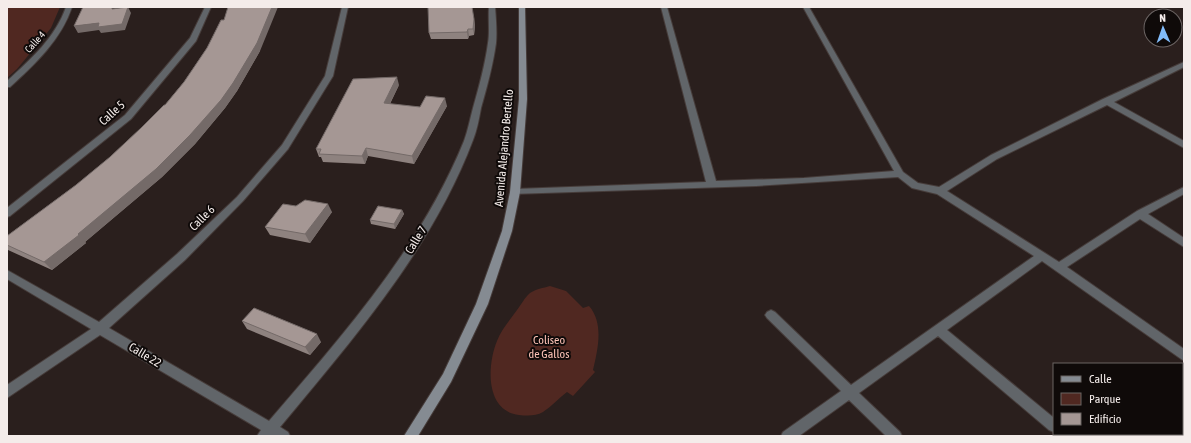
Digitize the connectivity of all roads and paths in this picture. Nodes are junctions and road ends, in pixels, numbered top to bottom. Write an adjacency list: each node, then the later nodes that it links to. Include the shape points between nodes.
1 (71, 7): 9 (street, Calle 4, via 56,34)
2 (208, 7): 17 (street, Calle 5, via 193,39 128,117)
3 (346, 7): 24 (street, Calle 6, via 329,76 285,147 240,199 181,257)
4 (492, 7): 30 (street, Calle 7, via 492,42 484,82 469,140 448,187 386,286)
5 (522, 7): 16 (main road, Avenida Alejandro Bertello, via 523,99)
6 (664, 7): 13 (street)
7 (806, 7): 12 (street)
8 (1184, 64): 10 (street)
9 (7, 85)
10 (1106, 101): 11 (street); 15 (street, via 994,157)
11 (1184, 145)
12 (900, 174): 13 (street, via 833,180); 15 (street, via 915,186)
13 (712, 185): 16 (street)
14 (1184, 190): 18 (street)
15 (940, 191): 20 (street)
16 (515, 192): 32 (main road, Avenida Alejandro Bertello, via 507,231 482,304 447,378)
17 (7, 214)
18 (1140, 214): 19 (street); 21 (street)
19 (1184, 242)
20 (1042, 256): 21 (street); 25 (street)
21 (1059, 267): 26 (street)
22 (7, 274): 24 (street, Calle 22)
23 (771, 315): 28 (street)
24 (101, 328): 27 (street, Calle 6); 30 (street, Calle 22)
25 (938, 329): 28 (street); 29 (street)
26 (1184, 356)
27 (7, 392)
28 (850, 392): 33 (street); 34 (street)
29 (1053, 425)
30 (268, 432): 31 (street, Calle 22)
31 (283, 436)
32 (411, 436)
33 (788, 436)
34 (895, 436)

